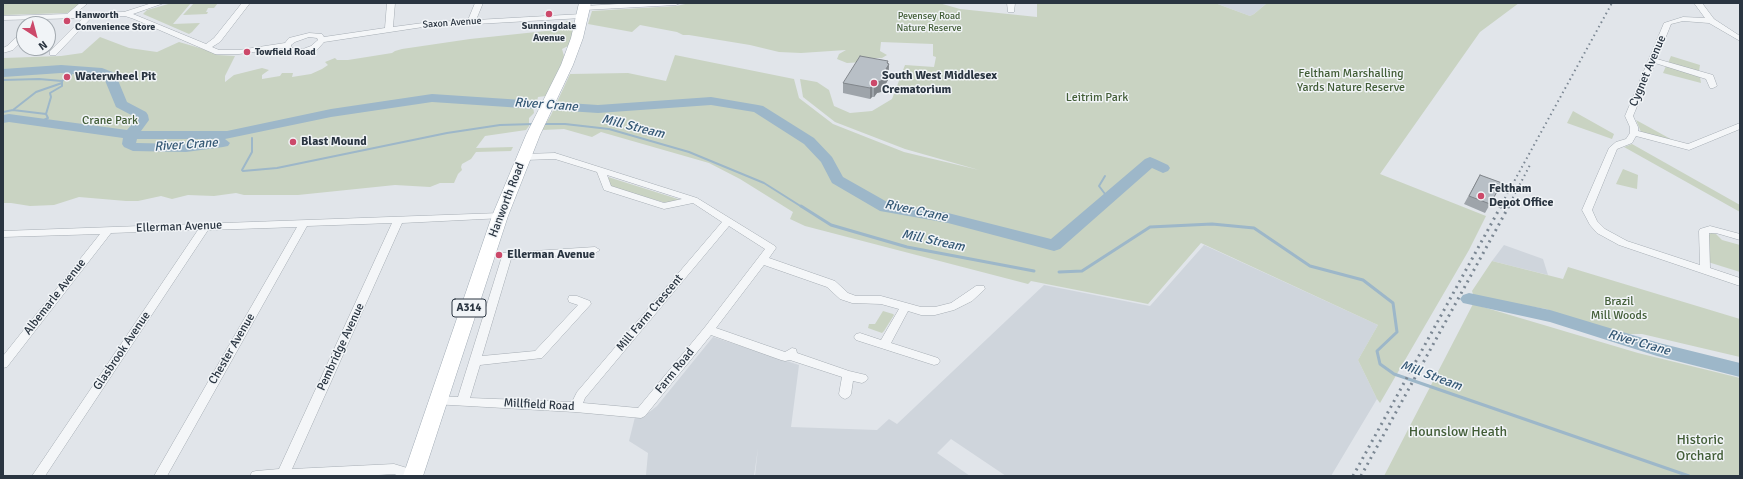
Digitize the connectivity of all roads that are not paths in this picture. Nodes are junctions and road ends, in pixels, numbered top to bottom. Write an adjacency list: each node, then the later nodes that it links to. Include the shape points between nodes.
1 (84, 3): 11 (street)
2 (160, 3): 10 (street)
3 (246, 3): 22 (street, via 217,40)
4 (391, 3): 17 (street)
5 (479, 3): 16 (street)
6 (676, 3): 8 (street, Saxon Avenue)
7 (1698, 3): 15 (street)
8 (587, 8): 16 (street, Saxon Avenue); 29 (main road, Hanworth Road / A314, via 568,65)
9 (91, 14): 10 (street, Saxon Avenue); 11 (street, Saxon Avenue); 23 (street)
10 (125, 14): 22 (street, Saxon Avenue)
11 (70, 15): 12 (street, Saxon Avenue)
12 (46, 16)
13 (16, 18): 14 (street, Saxon Avenue)
14 (4, 19)
15 (1710, 21): 18 (street); 25 (street, Cygnet Avenue, via 1688,19 1670,22)
16 (471, 22): 17 (street, Saxon Avenue)
17 (388, 30): 19 (street, Saxon Avenue)
18 (1740, 39)
19 (322, 40): 21 (street, Saxon Avenue, via 319,36 304,35 292,40); 21 (street, Saxon Avenue, via 314,48 303,51 293,51)
20 (16, 43): 24 (street)
21 (287, 46): 22 (street, Saxon Avenue, via 230,53)
22 (206, 47)
23 (56, 50)
24 (3, 51)
25 (1653, 60): 26 (street, via 1710,73); 28 (street, Cygnet Avenue, via 1629,116)
26 (1713, 86)
27 (1740, 126): 28 (street, via 1690,147)
28 (1634, 133): 42 (street, via 1629,141 1613,148 1587,210 1593,223 1601,231 1623,243)
29 (524, 157): 30 (street, via 555,156); 32 (main road, Hanworth Road / A314)
30 (601, 170): 31 (street); 31 (street, via 607,188 664,206)
31 (694, 200): 34 (street)
32 (500, 216): 33 (street, Ellerman Avenue); 56 (main road, Hanworth Road / A314)
33 (399, 220): 35 (street, Ellerman Avenue); 62 (street, Pembridge Avenue)
34 (728, 221): 41 (street, Farm Road, via 771,248); 58 (street, Mill Farm Crescent, via 581,395)
35 (304, 223): 36 (street, Ellerman Avenue); 64 (street, Chester Avenue)
36 (206, 226): 37 (street, Ellerman Avenue); 63 (street, Glasbrook Avenue)
37 (108, 230): 38 (street, Ellerman Avenue); 52 (street, Albemarle Avenue)
38 (5, 236)
39 (1740, 237): 42 (street, via 1718,230 1704,231)
40 (595, 250): 50 (street, via 507,256)
41 (762, 260): 46 (street, via 830,284 844,296 856,300 881,300); 47 (street, Farm Road)
42 (1705, 269): 43 (street)
43 (1740, 282)
44 (980, 289): 46 (street, via 954,306 935,311)
45 (573, 299): 50 (street, via 586,304 538,356)
46 (906, 308): 49 (street)
47 (709, 330): 53 (street, via 784,357 791,354); 59 (street, Farm Road)
48 (860, 337): 49 (street)
49 (884, 344): 51 (street)
50 (475, 361): 57 (street)
51 (934, 361)
52 (3, 364)
53 (848, 375): 54 (street); 55 (street)
54 (862, 378)
55 (845, 394)
56 (437, 401): 57 (street, Millfield Road); 61 (main road, Hanworth Road / A314)
57 (463, 401): 58 (street, Millfield Road)
58 (575, 407): 59 (street, Millfield Road)
59 (641, 413)
60 (394, 469): 61 (street); 61 (street); 62 (street)
61 (415, 470)
62 (283, 475): 65 (street)
63 (38, 476)
64 (160, 476)
65 (256, 476)

